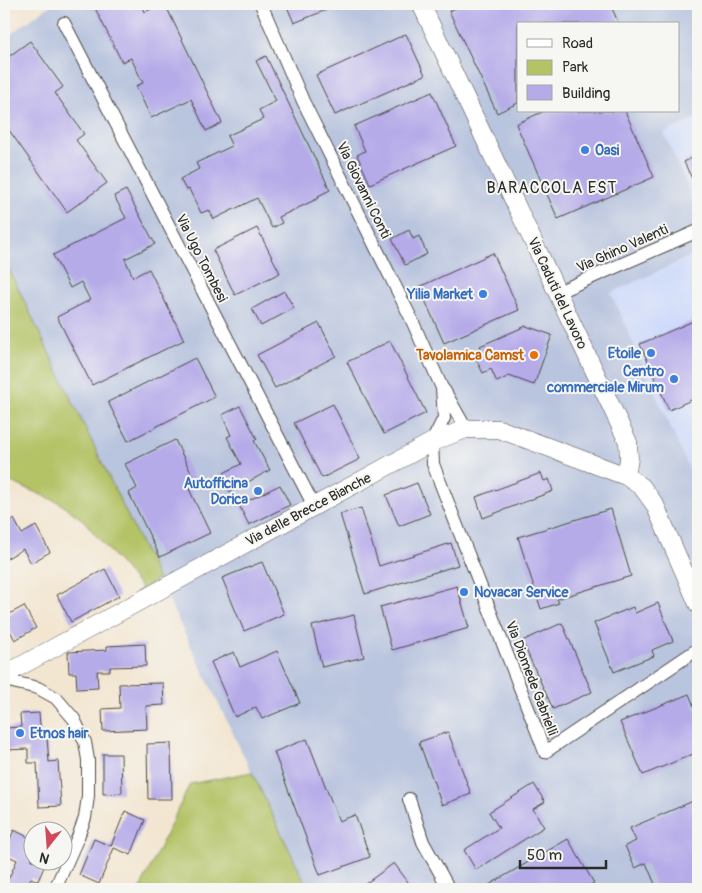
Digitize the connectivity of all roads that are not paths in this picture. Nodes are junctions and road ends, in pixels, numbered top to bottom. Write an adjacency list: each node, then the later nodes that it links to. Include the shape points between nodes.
1 (261, 4): 6 (street, Via Giovanni Conti)
2 (422, 4): 5 (street, Via Caduti del Lavoro)
3 (64, 23): 10 (street, Via Ugo Tombesi)
4 (698, 231): 5 (street, Via Ghino Valenti)
5 (558, 292): 9 (street, Via Caduti del Lavoro, via 628,442)
6 (442, 388): 7 (street, Via Giovanni Conti); 8 (street, Via Giovanni Conti, via 444,418)
7 (466, 429): 8 (street, Via delle Brecce Bianche); 9 (street, Via delle Brecce Bianche, via 499,429)
8 (432, 442): 10 (street, Via delle Brecce Bianche); 12 (street, Via Diomede Gabrielli, via 433,464 545,752)
9 (626, 476): 11 (street, via 642,487 655,505)
10 (314, 506): 13 (street, Via delle Brecce Bianche)
11 (698, 604)
12 (698, 650)
13 (4, 675)
14 (4, 680): 16 (street, via 38,688 56,698 74,719 85,742 88,760 85,818)
15 (409, 799): 17 (street, via 423,842)
16 (55, 889)
17 (448, 889)

